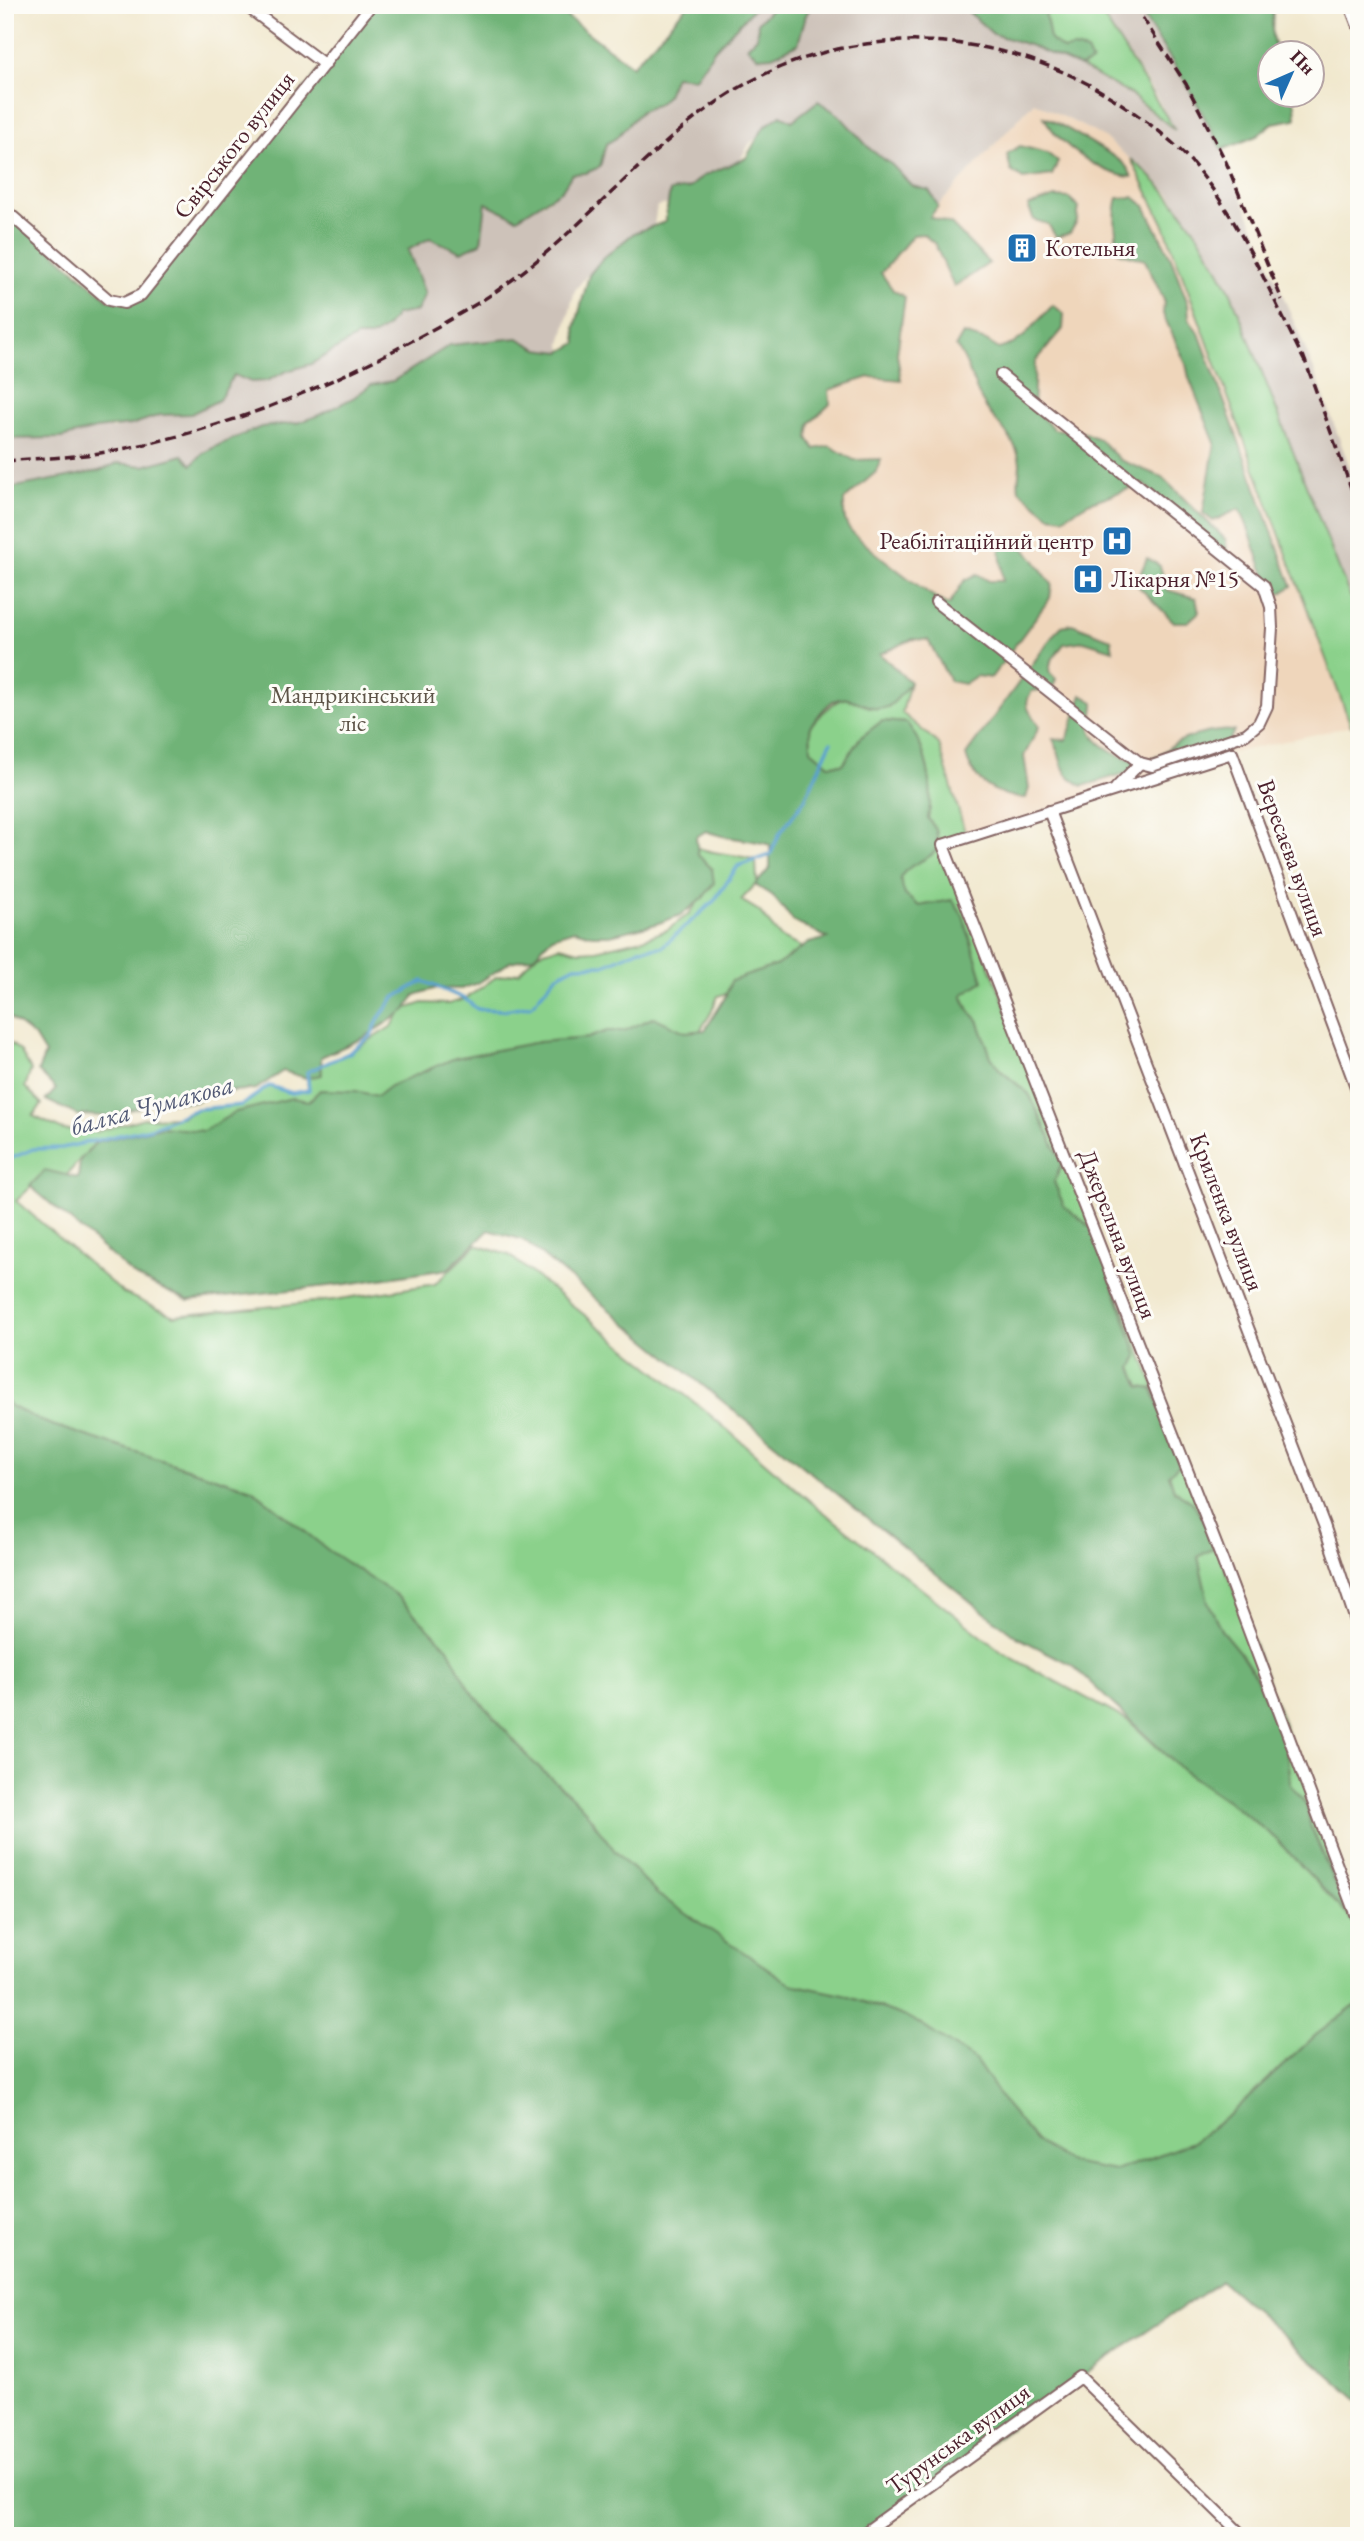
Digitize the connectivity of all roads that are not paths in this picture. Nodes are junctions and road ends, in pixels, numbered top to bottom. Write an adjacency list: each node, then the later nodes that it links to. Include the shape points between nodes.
1 (245, 5): 5 (street)
2 (371, 5): 5 (street, Свірського вулиця)
3 (1353, 5): 4 (main road)
4 (1359, 23)
5 (325, 65): 6 (street, Свірського вулиця, via 141,295 124,303 109,300)
6 (5, 210)
7 (1001, 375): 10 (street, via 1264,586 1271,607 1268,706 1259,723 1246,734 1152,766)
8 (936, 602): 10 (street)
9 (1232, 753): 11 (street, Джерельна вулиця); 13 (street, Вересаєва вулиця)
10 (1140, 762): 11 (street)
11 (1114, 790): 12 (street, Джерельна вулиця)
12 (1049, 811): 14 (street, Криленка вулиця, via 1324,1525); 15 (street, Джерельна вулиця, via 943,845 1214,1537)
13 (1359, 1095)
14 (1359, 1630)
15 (1359, 1924)
16 (860, 2536): 17 (street, Турунська вулиця, via 1080,2377)
17 (1243, 2536)

